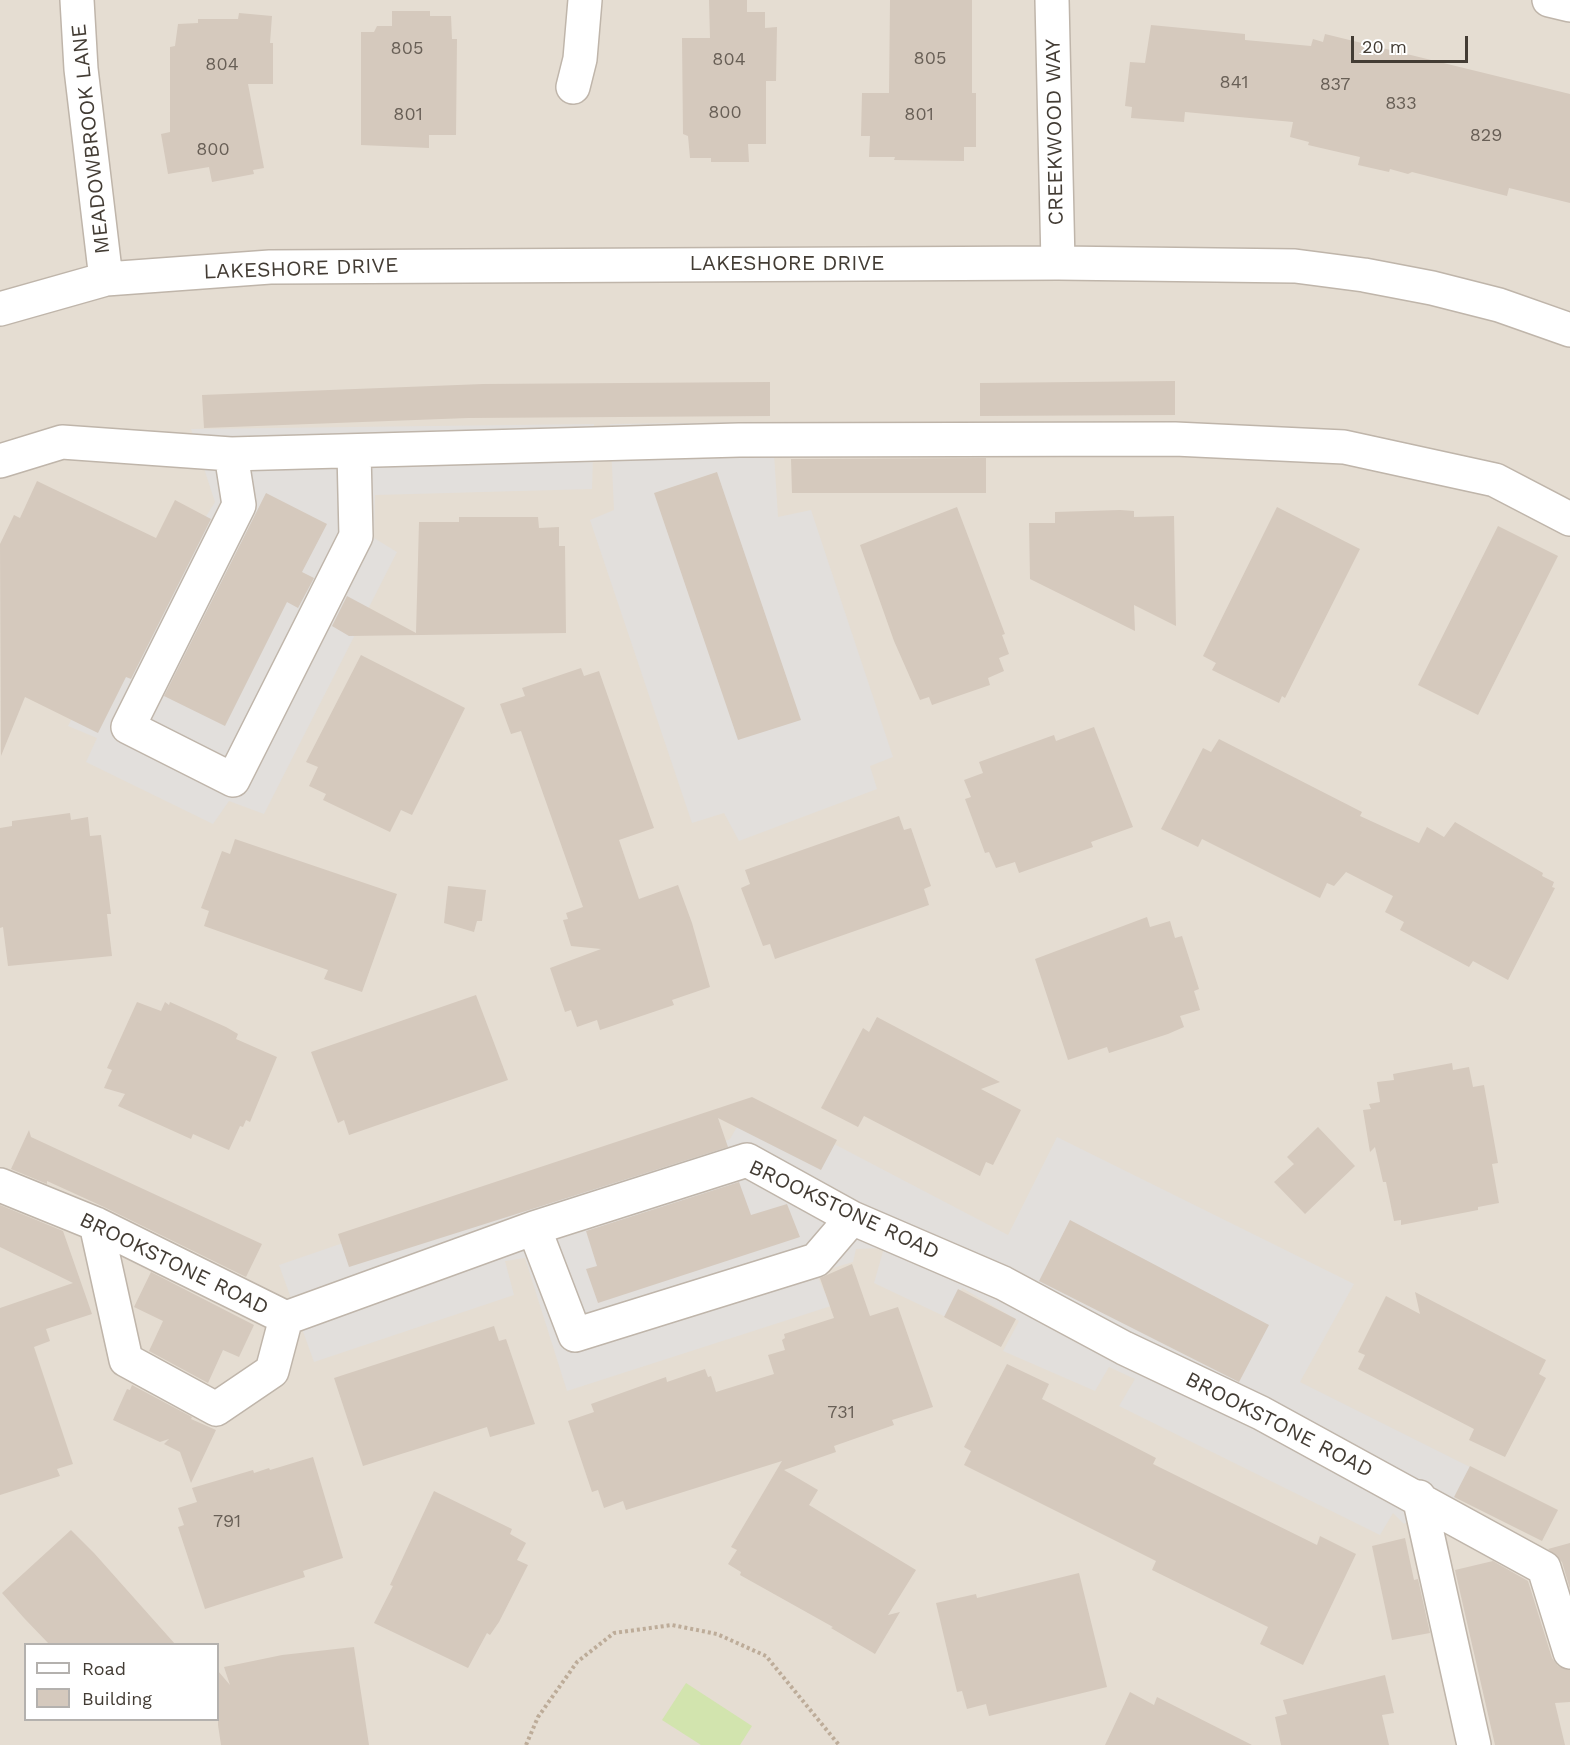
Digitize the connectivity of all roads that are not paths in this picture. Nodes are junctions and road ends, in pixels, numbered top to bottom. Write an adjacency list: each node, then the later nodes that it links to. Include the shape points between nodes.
1 (77, 0): 8 (street, MEADOWBROOK LANE, via 81,69)
2 (585, 0): 6 (street, via 580,59)
3 (1052, 0): 7 (street, CREEKWOOD WAY)
4 (1549, 0): 5 (street)
5 (1570, 5)
6 (573, 87)
7 (1058, 263): 8 (street, LAKESHORE DRIVE, via 270,267); 10 (street, LAKESHORE DRIVE, via 1295,266 1364,275 1499,305)
8 (106, 279): 9 (street, LAKESHORE DRIVE)
9 (0, 309)
10 (1570, 330)
11 (354, 452): 12 (street); 12 (street, via 356,536 233,780 129,727 239,505); 14 (street, via 798,440 1175,439 1344,447 1495,480)
12 (231, 454): 13 (street, via 62,442)
13 (0, 461)
14 (1570, 519)
15 (0, 1185): 17 (street, BROOKSTONE ROAD)
16 (852, 1218): 18 (street, BROOKSTONE ROAD, via 747,1160); 18 (street, via 816,1260 575,1335); 20 (street, BROOKSTONE ROAD, via 1003,1283)
17 (96, 1224): 19 (street, BROOKSTONE ROAD); 19 (street, via 126,1360 216,1409 272,1371)
18 (534, 1228): 19 (street, BROOKSTONE ROAD)
19 (286, 1318)
20 (1419, 1497): 21 (street, BROOKSTONE ROAD, via 1544,1568); 22 (street)
21 (1570, 1652)
22 (1474, 1745)

